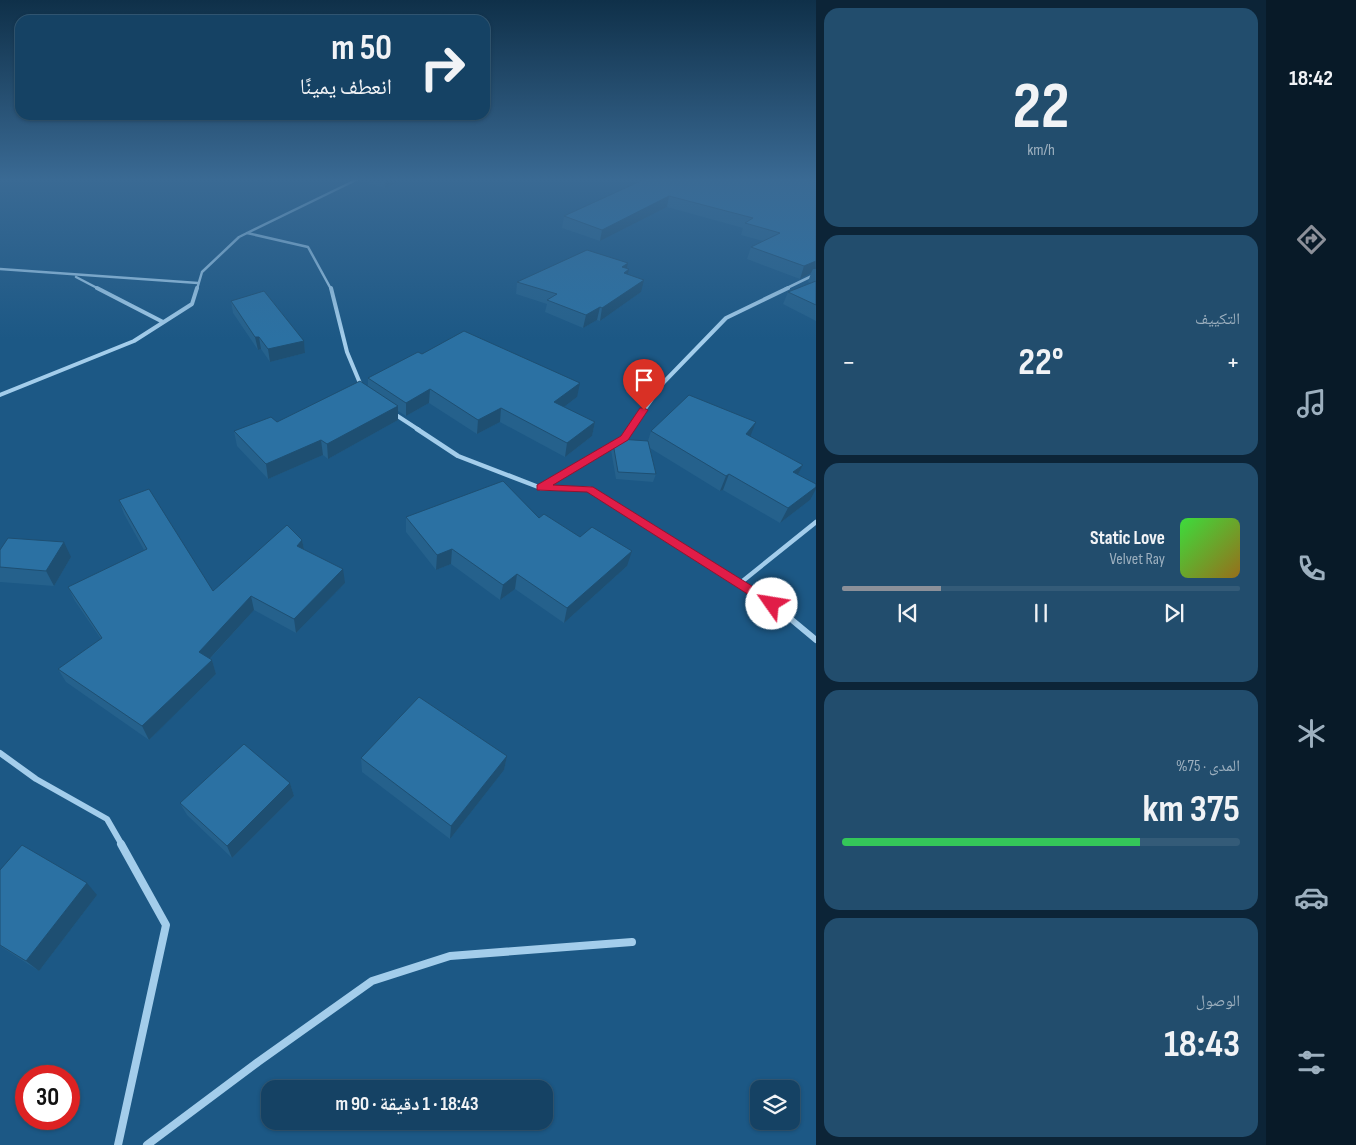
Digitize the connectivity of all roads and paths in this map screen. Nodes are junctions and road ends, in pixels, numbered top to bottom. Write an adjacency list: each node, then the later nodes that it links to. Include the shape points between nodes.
1 (247, 233): 5 (street, via 202,272); 7 (street, via 308,247 332,290 347,352)
2 (0, 269): 4 (street)
3 (816, 274): 10 (street, via 726,318 662,383 624,438)
4 (73, 275): 5 (street); 6 (street)
5 (198, 283): 6 (street, via 192,304)
6 (163, 322): 8 (street, via 134,340)
7 (364, 393)
8 (0, 395)
9 (387, 409): 10 (street, via 458,456)
10 (541, 488): 12 (street, via 590,489)
11 (816, 522): 12 (street)
12 (739, 584): 13 (street, via 772,604)
13 (816, 640)
14 (0, 754): 16 (street, via 36,779 107,819 166,925)
15 (632, 942): 17 (street, via 450,956 372,981)
16 (118, 1145)
17 (147, 1145)

